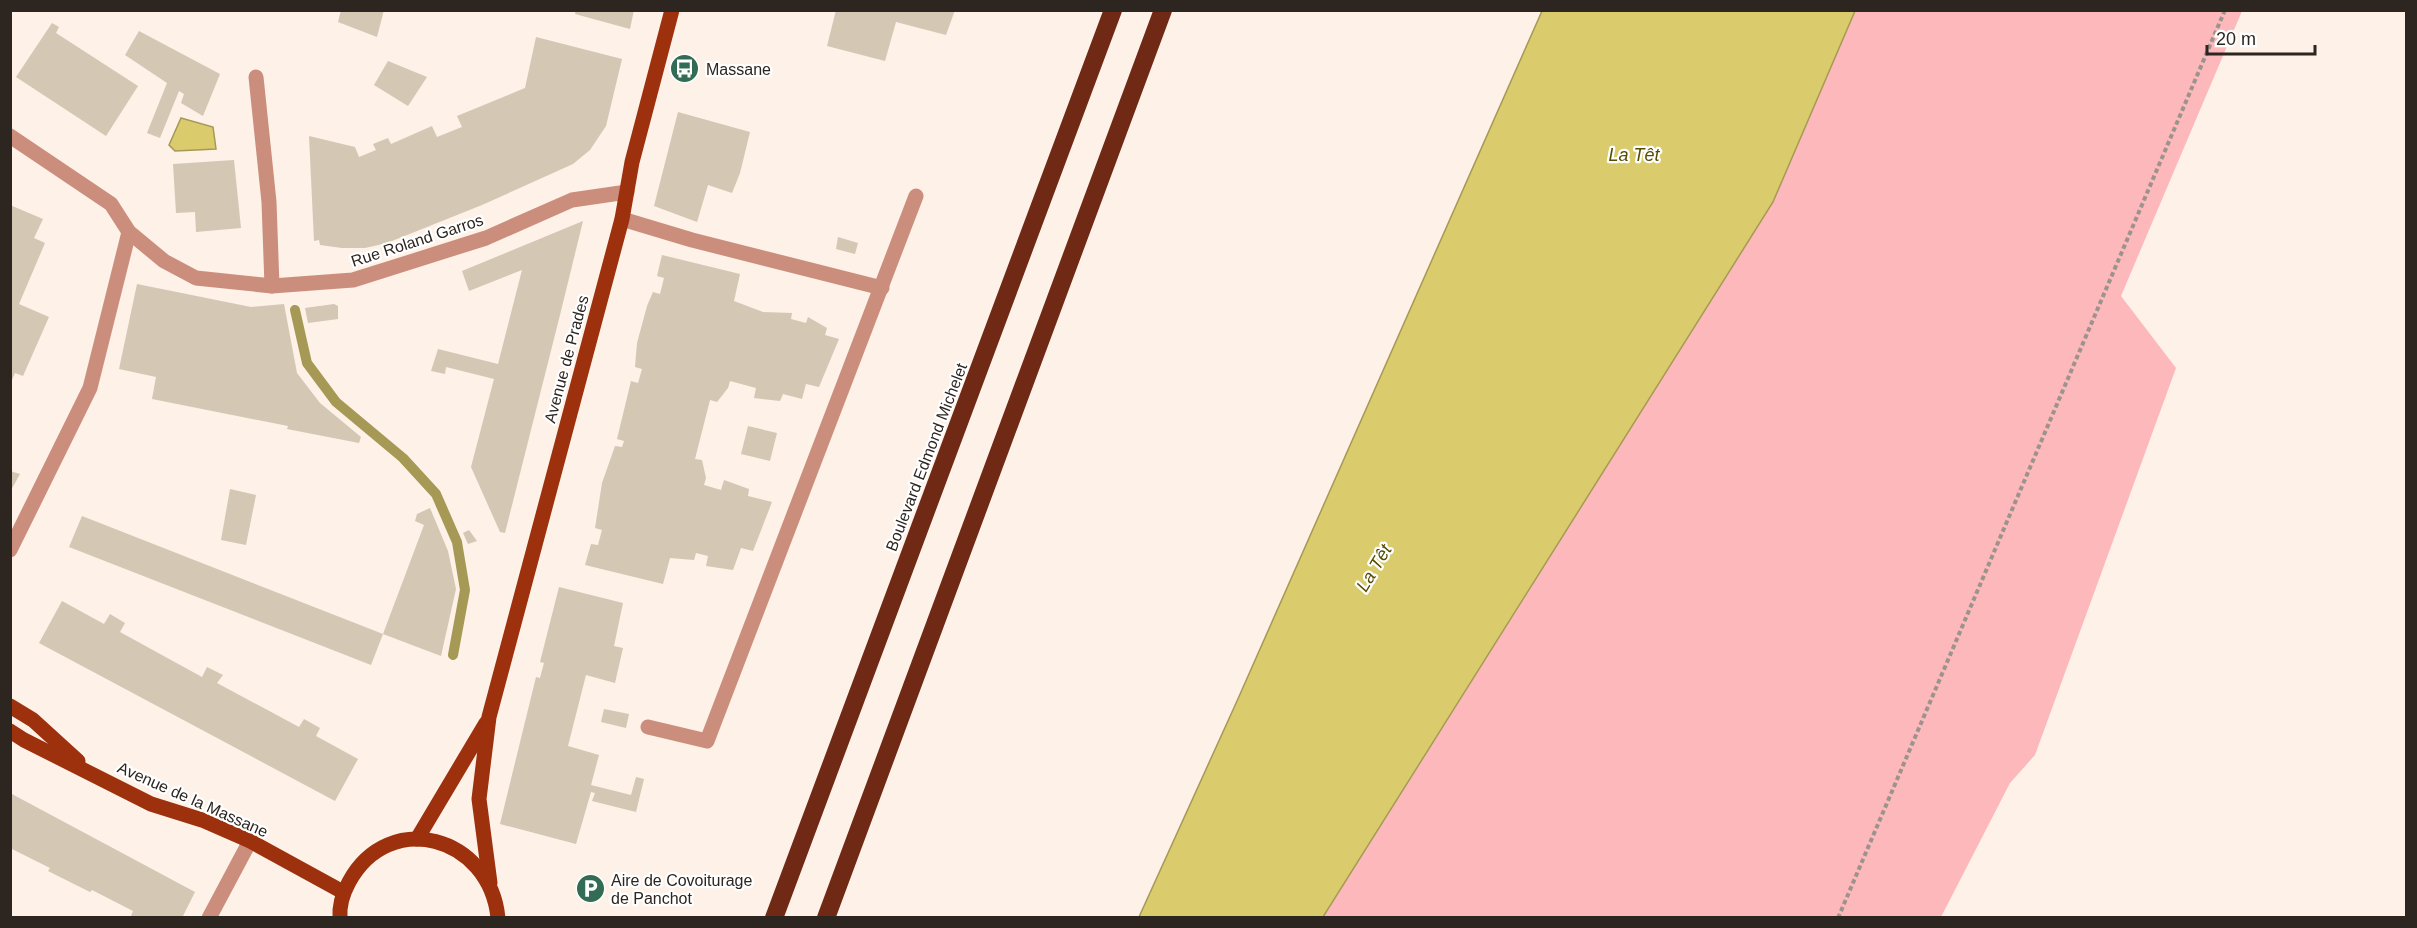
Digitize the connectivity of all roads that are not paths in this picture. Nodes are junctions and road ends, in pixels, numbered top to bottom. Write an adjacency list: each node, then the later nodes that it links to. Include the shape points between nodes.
1 (672, 10): 6 (main road, Avenue de Prades)
2 (1113, 10): 25 (highway, Boulevard Edmond Michelet)
3 (1163, 10): 26 (highway)
4 (256, 77): 10 (street, via 269,202)
5 (10, 136): 9 (street, Rue Roland Garros, via 111,204)
6 (627, 192): 8 (main road, Avenue de Prades); 10 (street, Rue Roland Garros, via 572,200 486,238 353,280)
7 (916, 196): 11 (street)
8 (622, 219): 11 (street); 14 (main road, Avenue de Prades)
9 (129, 232): 10 (street, Rue Roland Garros, via 164,261 196,278); 12 (street, via 90,388)
10 (272, 286)
11 (882, 288): 15 (street, via 707,741)
12 (10, 550)
13 (10, 706): 17 (main road, Avenue de la Massane, via 33,720)
14 (489, 717): 18 (main road, Avenue de Prades); 20 (main road, Avenue de Prades, via 479,799)
15 (648, 727)
16 (10, 731): 17 (main road, Avenue de la Massane)
17 (92, 773): 19 (main road, Avenue de la Massane, via 151,804)
18 (417, 839): 20 (main road, via 460,850); 21 (main road, via 383,848 367,858)
19 (250, 841): 21 (main road, Avenue de la Massane); 22 (street)
20 (490, 883): 24 (main road, Avenue de Prades)
21 (344, 892): 23 (main road)
22 (209, 918)
23 (340, 918)
24 (498, 918)
25 (774, 918)
26 (826, 918)

